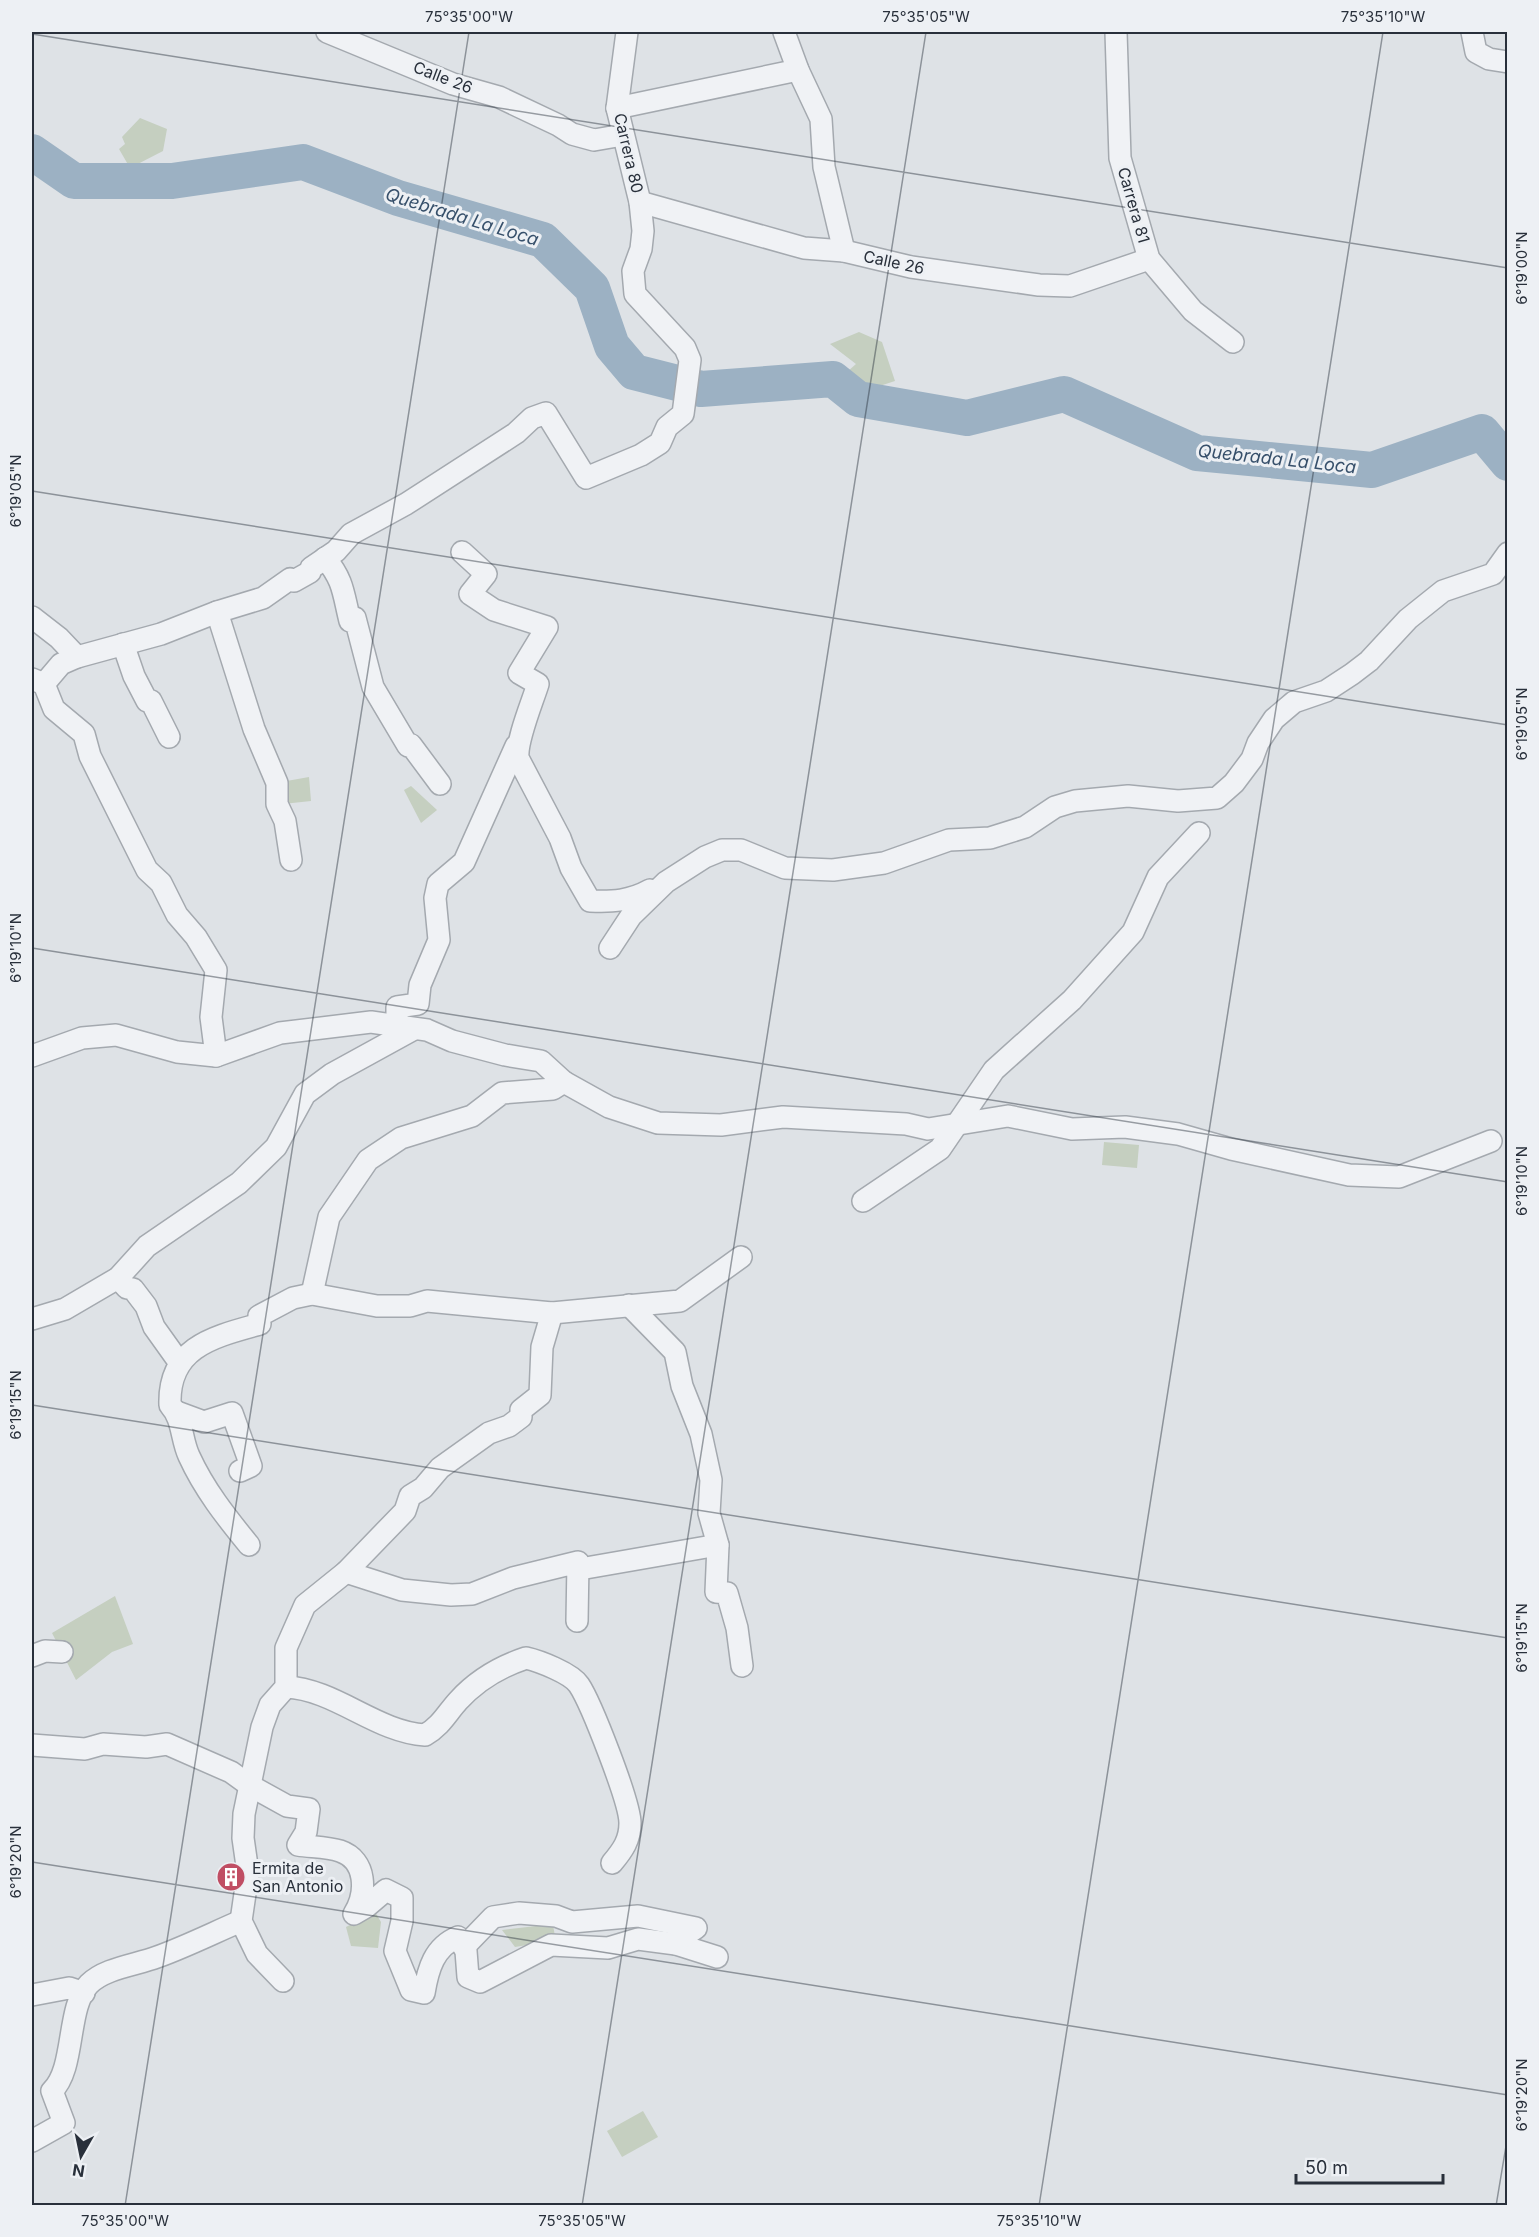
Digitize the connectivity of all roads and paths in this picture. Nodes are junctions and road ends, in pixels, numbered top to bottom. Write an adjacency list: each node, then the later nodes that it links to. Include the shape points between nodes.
1 (327, 32): 9 (street, Calle 26, via 453,84 499,97 572,134 594,140)
2 (627, 32): 8 (street, Carrera 80)
3 (784, 32): 7 (street)
4 (1116, 32): 12 (street, Carrera 81, via 1120,158)
5 (1472, 32): 6 (street, via 1476,52)
6 (1508, 62)
7 (798, 70): 8 (street); 11 (street, via 822,119 824,167)
8 (617, 108): 9 (street, Carrera 80)
9 (623, 135): 10 (street, Carrera 80)
10 (640, 202): 11 (street, Calle 26, via 804,248); 16 (street, Carrera 80, via 643,231 633,272 635,294 686,348 690,360 683,414 667,428 660,443 586,478 546,413 532,418 516,433 424,493 351,534)
11 (844, 251): 12 (street, Calle 26, via 922,269 1070,286)
12 (1149, 259): 13 (street, Carrera 81, via 1193,311)
13 (1233, 342)
14 (462, 552): 23 (street, via 486,574 470,594 494,610 547,627 519,674 537,684)
15 (1508, 553): 27 (street, via 1493,574 1443,591 1352,674 1326,692 1294,702 1274,719 1252,759 1217,798 1178,801 1128,796 1075,801 1055,807 1025,827 990,838 949,840 884,863 833,870 785,868 741,850 722,850 705,856)
16 (325, 558): 17 (street, via 310,572 294,581 290,579 263,598); 24 (street, via 345,589 350,621 355,618 373,687 408,746)
17 (217, 612): 19 (street); 26 (street, via 254,729 277,783 277,804 285,821)
18 (32, 616): 20 (street)
19 (123, 644): 20 (street); 22 (street, via 137,684 147,701 151,701)
20 (77, 657): 21 (street)
21 (38, 681): 31 (street, via 54,709 84,734 90,756 147,870 161,883 177,915 216,970 211,1017)
22 (169, 737)
23 (516, 746): 27 (street, via 518,758 590,901 634,899); 29 (street, via 464,862 438,884 435,898 439,940 420,985 418,1004 397,1008)
24 (440, 784)
25 (1199, 833): 33 (street, via 1158,877 1133,932 1072,1000 994,1070)
26 (291, 860)
27 (666, 882): 28 (street, via 631,916)
28 (610, 948)
29 (406, 1027): 31 (street, via 371,1022 304,1028); 32 (street, via 541,1061); 37 (street, via 305,1095 276,1147 238,1183 147,1246)
30 (32, 1056): 31 (street, via 82,1038 116,1035 177,1052)
31 (216, 1056)
32 (564, 1082): 33 (street, via 609,1107 658,1123 721,1125 783,1117 906,1124 928,1129); 38 (street, via 553,1089 502,1093 472,1116 401,1138 368,1160 329,1217)
33 (957, 1126): 34 (street, via 1008,1116 1072,1129 1125,1127 1178,1134 1349,1175 1399,1177); 35 (street, via 940,1149)
34 (1491, 1141)
35 (863, 1201)
36 (741, 1257): 39 (street, via 680,1301)
37 (118, 1278): 41 (street, via 65,1309); 42 (street, via 146,1306 154,1327)
38 (312, 1294): 40 (street, via 377,1306 410,1306 428,1301); 42 (street, via 293,1298 259,1317 260,1324 218,1336)
39 (629, 1305): 40 (street); 46 (street, via 675,1352 682,1386 701,1434 711,1480 709,1513)
40 (552, 1313): 48 (street, via 542,1347 540,1395 509,1426 489,1433 440,1468 423,1488 410,1496 405,1511)
41 (32, 1319)
42 (179, 1362): 43 (street, via 169,1387 170,1405)
43 (177, 1412): 44 (street, via 204,1422 232,1413 251,1466); 45 (street, via 189,1456 209,1493)
44 (240, 1471)
45 (249, 1545)
46 (718, 1545): 47 (street); 52 (street, via 716,1592 727,1593)
47 (580, 1569): 48 (street, via 578,1562 557,1566 472,1594 451,1595 402,1590); 49 (street)
48 (346, 1572): 53 (street, via 305,1605 297,1619 286,1648)
49 (577, 1621)
50 (62, 1652): 51 (street, via 45,1651)
51 (32, 1656)
52 (742, 1666)
53 (286, 1687): 55 (street, via 270,1705); 56 (street, via 321,1696 396,1729 425,1735 494,1671 526,1658 554,1668 578,1683 617,1774 630,1821 626,1846)
54 (32, 1745): 55 (street, via 85,1749 103,1744 167,1744 231,1772)
55 (249, 1785): 57 (street, via 243,1838 248,1873); 59 (street, via 287,1806 309,1809 306,1832 298,1845 339,1850 354,1858 363,1876 362,1902 354,1914 386,1890 402,1898 402,1921 395,1951 411,1990 424,1993 432,1961 446,1942 459,1937)
56 (612, 1863)
57 (241, 1921): 61 (street, via 257,1954); 62 (street, via 156,1958 103,1974)
58 (676, 1944): 59 (street, via 638,1939 609,1948 551,1945 480,1982 468,1977); 59 (street, via 696,1928 638,1916 581,1922 519,1913 493,1917); 60 (street)
59 (464, 1947)
60 (717, 1957)
61 (283, 1982)
62 (84, 1992): 63 (street, via 69,1988); 64 (street, via 76,2011 61,2082 52,2091 64,2123)
63 (32, 1995)
64 (32, 2141)

